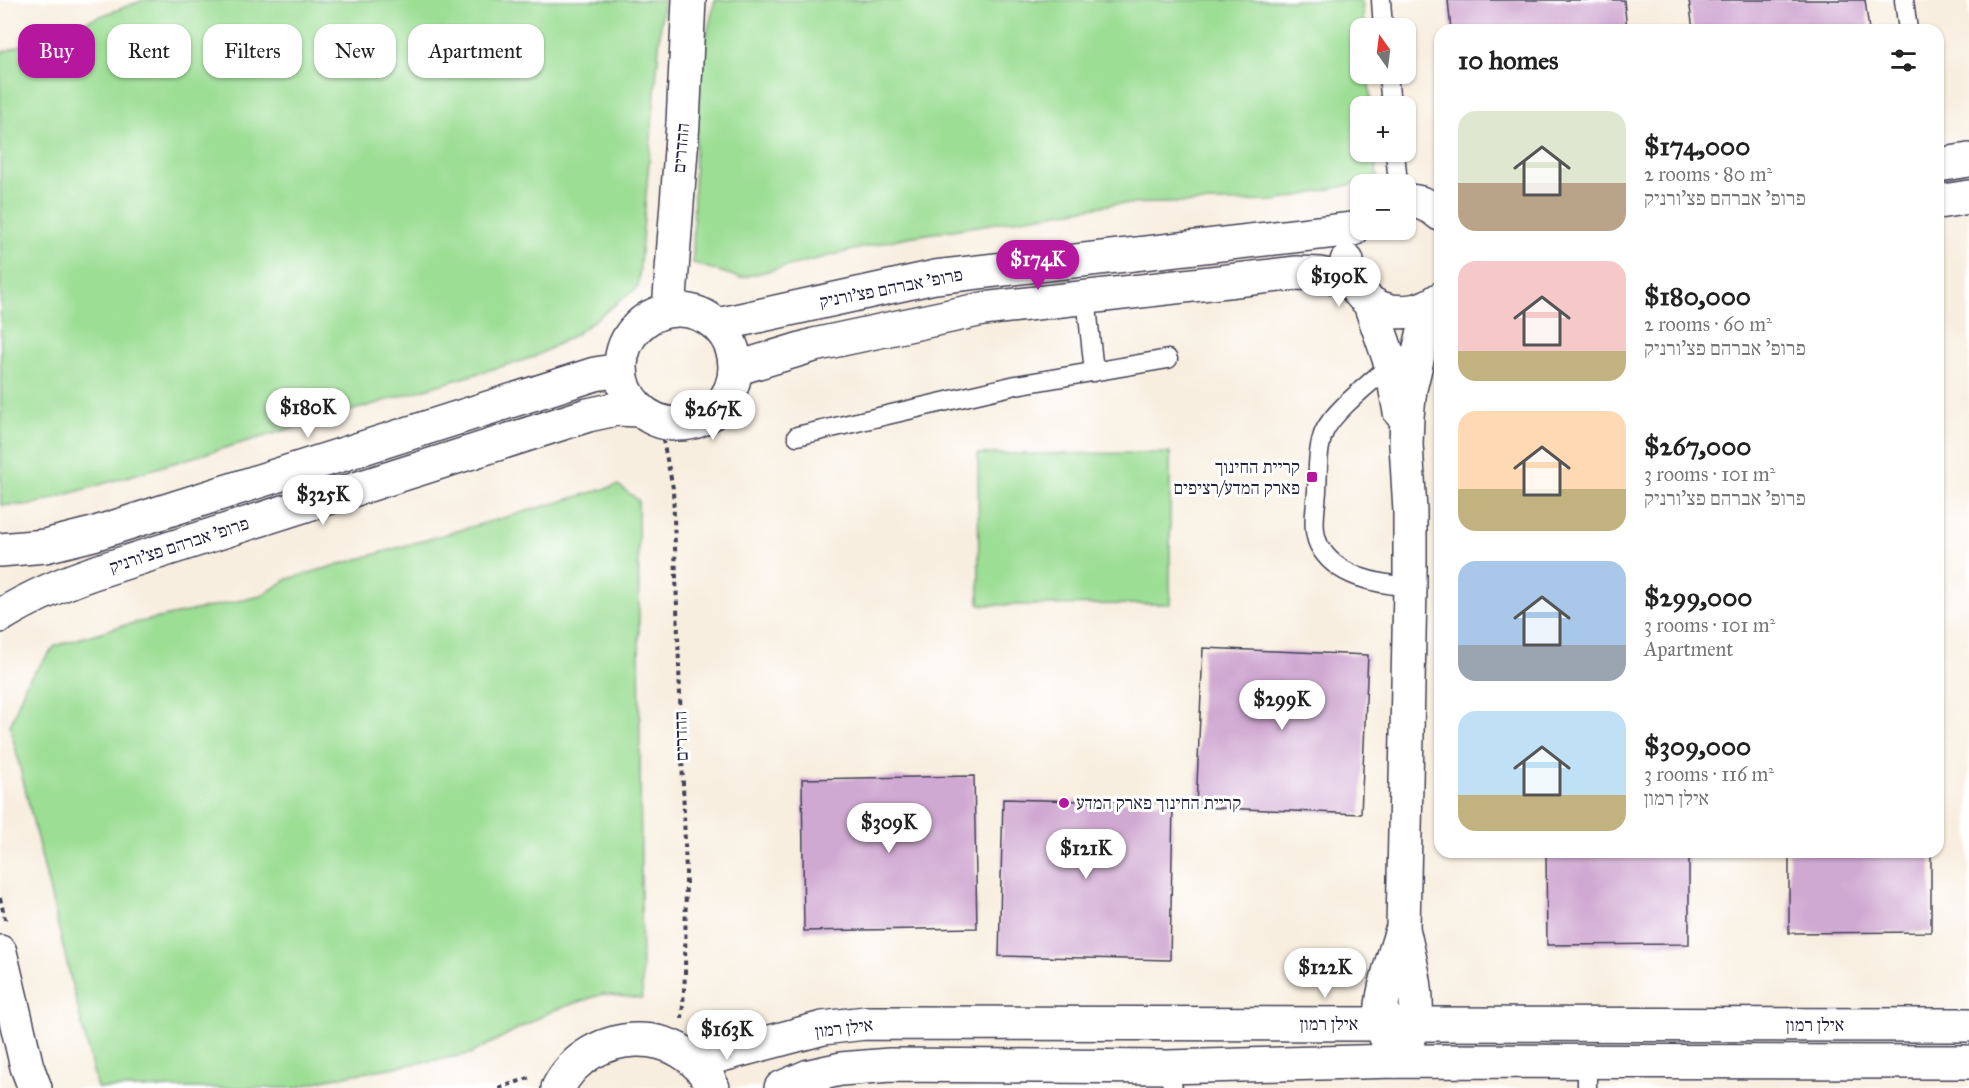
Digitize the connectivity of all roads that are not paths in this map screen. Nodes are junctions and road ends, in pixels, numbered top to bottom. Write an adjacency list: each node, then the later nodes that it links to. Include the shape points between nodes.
1 (689, 0): 15 (street, ההדרים)
2 (1381, 0): 4 (lane)
3 (1904, 0): 5 (lane)
4 (1382, 18)
5 (1907, 24)
6 (1969, 160): 7 (street)
7 (1944, 164)
8 (1969, 197): 10 (street)
9 (1416, 201): 11 (street)
10 (1944, 201)
11 (1434, 208)
12 (1350, 226): 19 (street, פרופ' אברהם פצ'ורניק, via 935,277)
13 (1351, 240): 14 (street, via 1347,264)
14 (1361, 291): 16 (street, via 1320,274 1297,273); 17 (street, via 1392,312 1405,313); 21 (street)
15 (670, 297)
16 (1086, 297): 22 (street, via 983,309 814,345); 24 (lane)
17 (1434, 303)
18 (1434, 306): 27 (street, via 1410,389)
19 (717, 325): 22 (street, via 734,353); 23 (street, via 686,311 653,316 628,338)
20 (1168, 359): 24 (lane)
21 (1391, 364): 27 (street); 29 (lane, via 1333,417 1323,433 1314,527 1318,545 1332,562 1358,577 1383,585)
22 (735, 369): 25 (street, via 732,387 710,415 676,425)
23 (620, 370): 25 (street, via 629,398); 28 (street, פרופ' אברהם פצ'ורניק, via 595,374 93,534 45,546)
24 (1094, 372): 26 (lane, via 1016,385)
25 (649, 416): 30 (street, פרופ' אברהם פצ'ורניק, via 616,409 588,415 61,584)
26 (797, 436)
27 (1406, 444): 29 (street)
28 (0, 550)
29 (1410, 587): 31 (street)
30 (0, 616)
31 (1403, 928): 33 (street, via 1414,982); 34 (street, via 1387,981)
32 (0, 952): 41 (street)
33 (1415, 1024): 34 (street, אילן רמון); 35 (street, אילן רמון); 36 (street)
34 (1382, 1025): 36 (street); 38 (street, אילן רמון, via 865,1023 823,1028)
35 (1969, 1025)
36 (1396, 1061): 39 (street, אילן רמון); 40 (street, אילן רמון)
37 (1969, 1062): 39 (street, אילן רמון)
38 (696, 1067): 42 (street, via 657,1042 631,1039 606,1044 583,1056 564,1075)
39 (1587, 1075)
40 (1170, 1077): 43 (street, אילן רמון, via 890,1065 830,1071)
41 (35, 1088)
42 (558, 1088)
43 (781, 1088)

